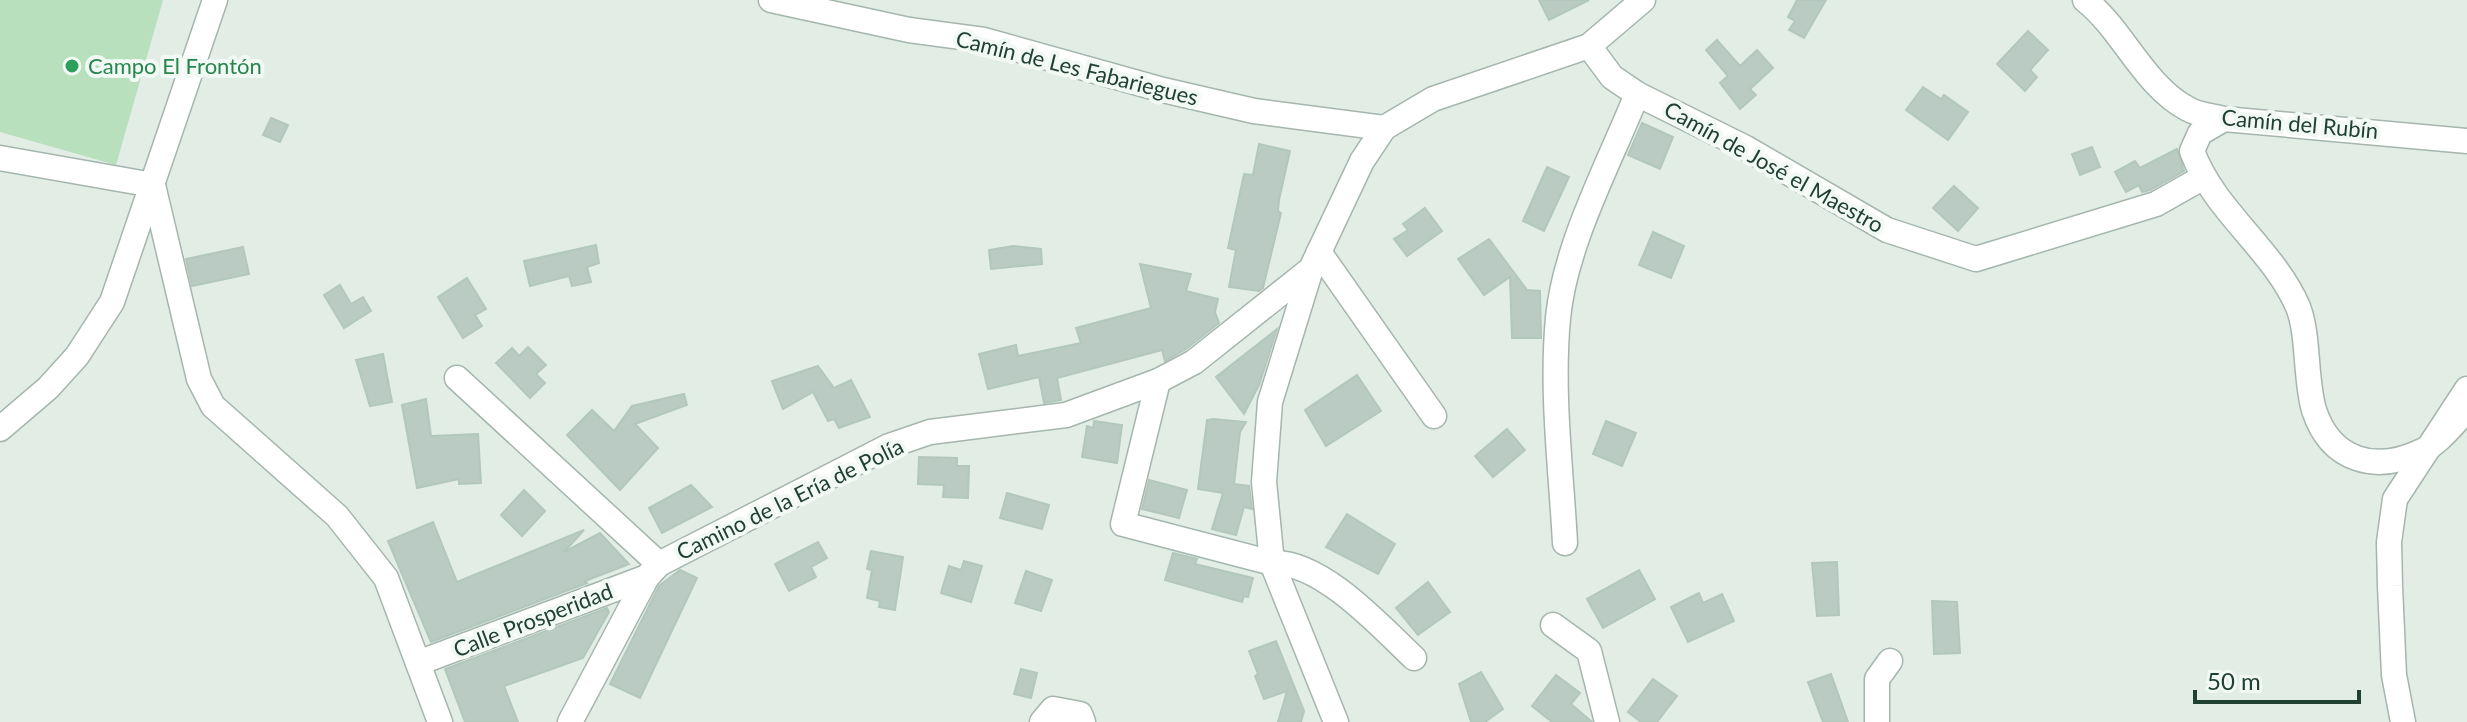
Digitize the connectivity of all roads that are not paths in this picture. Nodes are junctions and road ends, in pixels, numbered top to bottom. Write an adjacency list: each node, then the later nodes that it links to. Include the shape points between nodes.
1 (215, 0): 12 (street)
2 (771, 0): 8 (street, Camín de Les Fabariegues, via 909,30 984,40 1254,111)
3 (1643, 0): 5 (street, Camino de la Ería de Polía)
4 (2085, 0): 7 (street, Camín del Rubín, via 2157,83 2188,109)
5 (1589, 46): 6 (street, Camín de José el Maestro, via 1612,77); 8 (street, Camino de la Ería de Polía, via 1433,99)
6 (1637, 94): 11 (street, Camín de José el Maestro, via 1746,148 1887,230 1976,259 2156,204); 21 (street, via 1570,259 1558,316)
7 (2224, 119): 9 (street, Camín del Rubín); 11 (street, via 2200,133 2192,151)
8 (1384, 128): 13 (street, Camino de la Ería de Polía, via 1362,161)
9 (2467, 141)
10 (0, 158): 12 (street)
11 (2202, 178): 20 (street, via 2298,308 2315,411 2332,441 2348,455 2383,465)
12 (153, 185): 19 (street, via 112,302 77,356); 27 (street, via 199,379 213,406 337,516 386,578)
13 (1315, 260): 15 (street, Camino de la Ería de Polía, via 1194,362); 18 (street); 22 (street, via 1270,402 1264,482)
14 (457, 378): 23 (street)
15 (1158, 381): 22 (street, via 1123,524); 23 (street, Camino de la Ería de Polía, via 1066,415 930,432 889,446)
16 (2467, 389): 20 (street)
17 (2467, 410): 20 (street)
18 (1434, 416)
19 (0, 429)
20 (2425, 450): 35 (street, via 2395,499 2389,542 2394,675)
21 (1565, 543)
22 (1272, 563): 25 (street, via 1287,562 1347,595); 32 (street)
23 (653, 571): 27 (street, Calle Prosperidad); 29 (street)
24 (1553, 625): 33 (street, via 1589,651)
25 (1414, 658)
26 (1890, 661): 34 (street, via 1877,679)
27 (418, 663): 28 (street)
28 (440, 722)
29 (570, 722)
30 (1042, 722): 31 (street, via 1053,709 1080,714)
31 (1083, 722)
32 (1336, 722)
33 (1607, 722)
34 (1877, 722)
35 (2403, 722)

